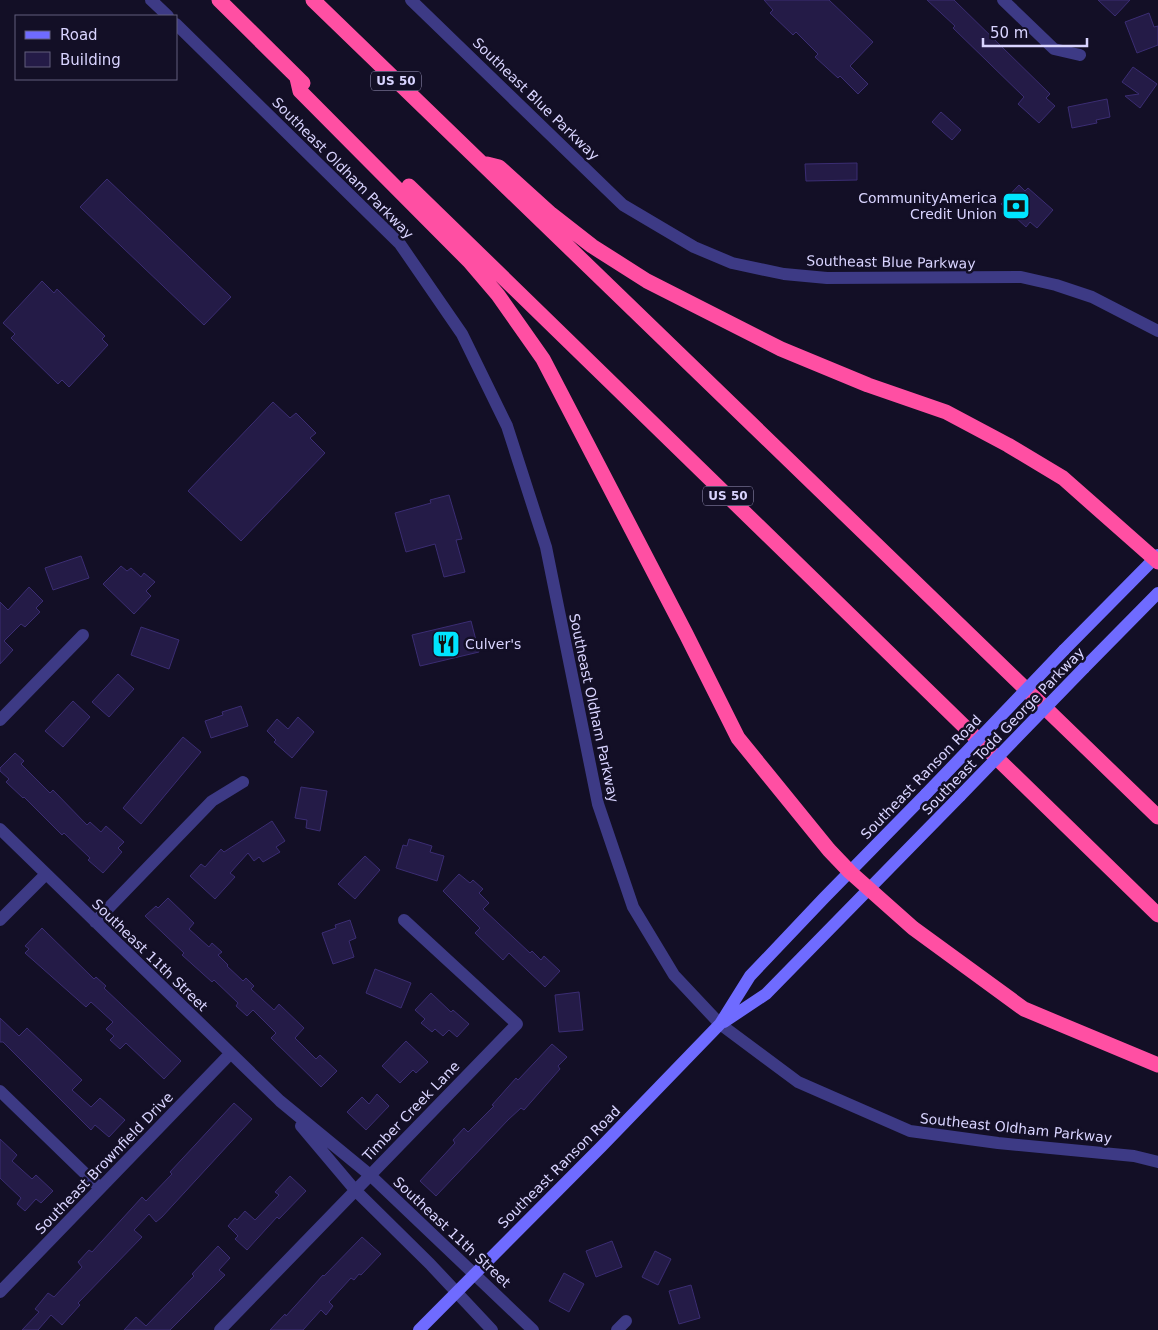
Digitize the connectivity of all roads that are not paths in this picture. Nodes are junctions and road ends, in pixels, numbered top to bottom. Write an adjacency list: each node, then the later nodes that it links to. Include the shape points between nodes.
1 (152, 0): 6 (street)
2 (219, 0): 9 (highway, US 50)
3 (313, 0): 10 (highway, US 50)
4 (411, 0): 11 (street, Southeast Blue Parkway, via 622,205 658,228 732,264 827,278 1021,278 1092,297)
5 (1003, 0): 8 (street, via 1054,49)
6 (167, 15)
7 (178, 26): 26 (street, Southeast Oldham Parkway, via 400,244 462,334 507,426 546,547 598,804 633,907 674,975)
8 (1080, 55)
9 (297, 78): 19 (highway, via 300,91 469,261 543,358 738,738); 22 (highway, US 50)
10 (478, 162): 12 (highway, via 499,167 585,241 646,281 781,349 868,385 946,412 1008,445 1063,478); 17 (highway, US 50)
11 (1158, 331)
12 (1157, 559): 19 (main road, Southeast Ranson Road, bridge, via 1064,650)
13 (1158, 593): 21 (main road, Southeast Todd George Parkway, bridge)
14 (82, 635): 15 (street)
15 (0, 720)
16 (243, 782): 25 (street, via 212,801)
17 (1158, 817)
18 (0, 829): 20 (street, Southeast 11th Street)
19 (850, 872): 21 (highway); 26 (main road, Southeast Ranson Road, via 750,976)
20 (46, 874): 23 (street); 25 (street, Southeast 11th Street)
21 (869, 889): 26 (main road, Southeast Ranson Road, via 766,994); 28 (highway, via 914,928 1024,1009)
22 (1158, 915)
23 (0, 920)
24 (404, 920): 32 (street, Timber Creek Lane, via 517,1024)
25 (95, 922): 27 (street, Southeast 11th Street)
26 (720, 1024): 31 (street, Southeast Oldham Parkway, via 798,1082 910,1132 998,1144 1134,1156); 35 (main road, Southeast Ranson Road)
27 (230, 1054): 30 (street, Southeast 11th Street); 33 (street, Southeast Brownfield Drive)
28 (1158, 1065)
29 (0, 1091): 33 (street)
30 (280, 1101): 32 (street, Southeast 11th Street); 34 (street, Southeast 11th Street)
31 (1158, 1162)
32 (370, 1175): 34 (street, Timber Creek Lane); 35 (street, Southeast 11th Street)
33 (100, 1188): 36 (street, Southeast Brownfield Drive)
34 (355, 1190): 37 (street, Southeast 11th Street); 39 (street, Timber Creek Lane)
35 (474, 1274): 37 (main road, Southeast Ranson Road); 42 (street, Southeast 11th Street)
36 (0, 1292)
37 (456, 1292): 40 (main road, Southeast Ranson Road); 41 (street, Southeast 11th Street)
38 (626, 1321): 43 (street)
39 (220, 1330)
40 (419, 1330)
41 (492, 1330)
42 (533, 1330)
43 (617, 1330)

